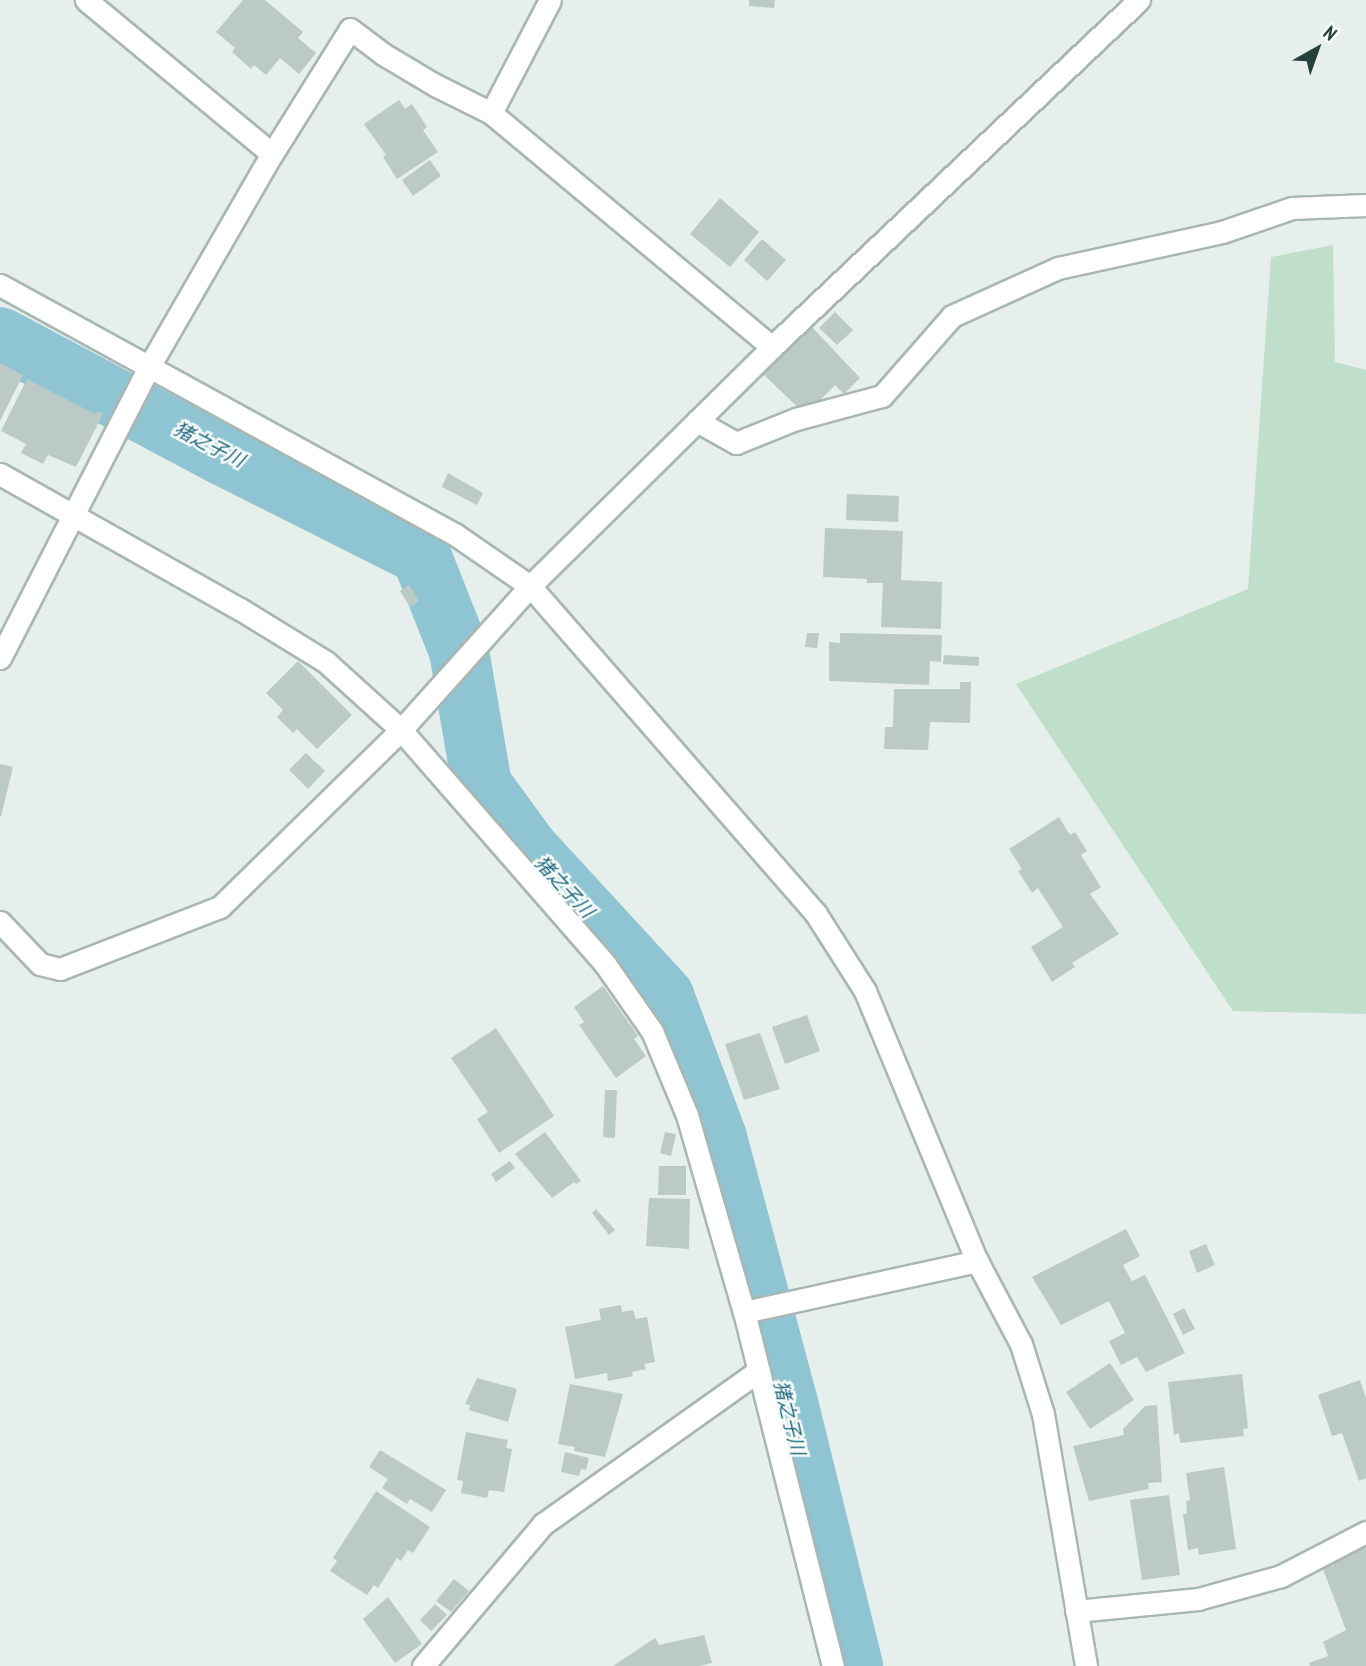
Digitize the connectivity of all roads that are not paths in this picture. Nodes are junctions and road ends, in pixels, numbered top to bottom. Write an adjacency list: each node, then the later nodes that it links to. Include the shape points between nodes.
1 (86, 0): 5 (street)
2 (550, 0): 4 (street)
3 (1139, 0): 8 (street)
4 (491, 113): 5 (street, via 383,54 350,29); 8 (street)
5 (272, 154): 9 (street)
6 (1366, 205): 10 (street, via 1292,208 1222,232 1058,268 952,316 882,396 796,419 736,443)
7 (0, 285): 9 (street)
8 (772, 346): 10 (street)
9 (150, 365): 12 (street); 13 (street, via 456,535)
10 (697, 421): 13 (street)
11 (0, 474): 12 (street)
12 (73, 513): 14 (street); 15 (street, via 326,663)
13 (530, 586): 15 (street); 17 (street, via 816,914 865,991)
14 (0, 657)
15 (401, 730): 16 (street, via 220,907 60,970 40,964); 18 (street, via 605,964 652,1031 687,1115)
16 (0, 922)
17 (977, 1261): 18 (street); 21 (street, via 1021,1344 1042,1414)
18 (750, 1311): 19 (street)
19 (757, 1372): 22 (street, via 543,1524); 23 (street)
20 (1366, 1532): 21 (street, via 1281,1576 1198,1599)
21 (1076, 1611): 24 (street)
22 (423, 1666)
23 (833, 1666)
24 (1086, 1666)

